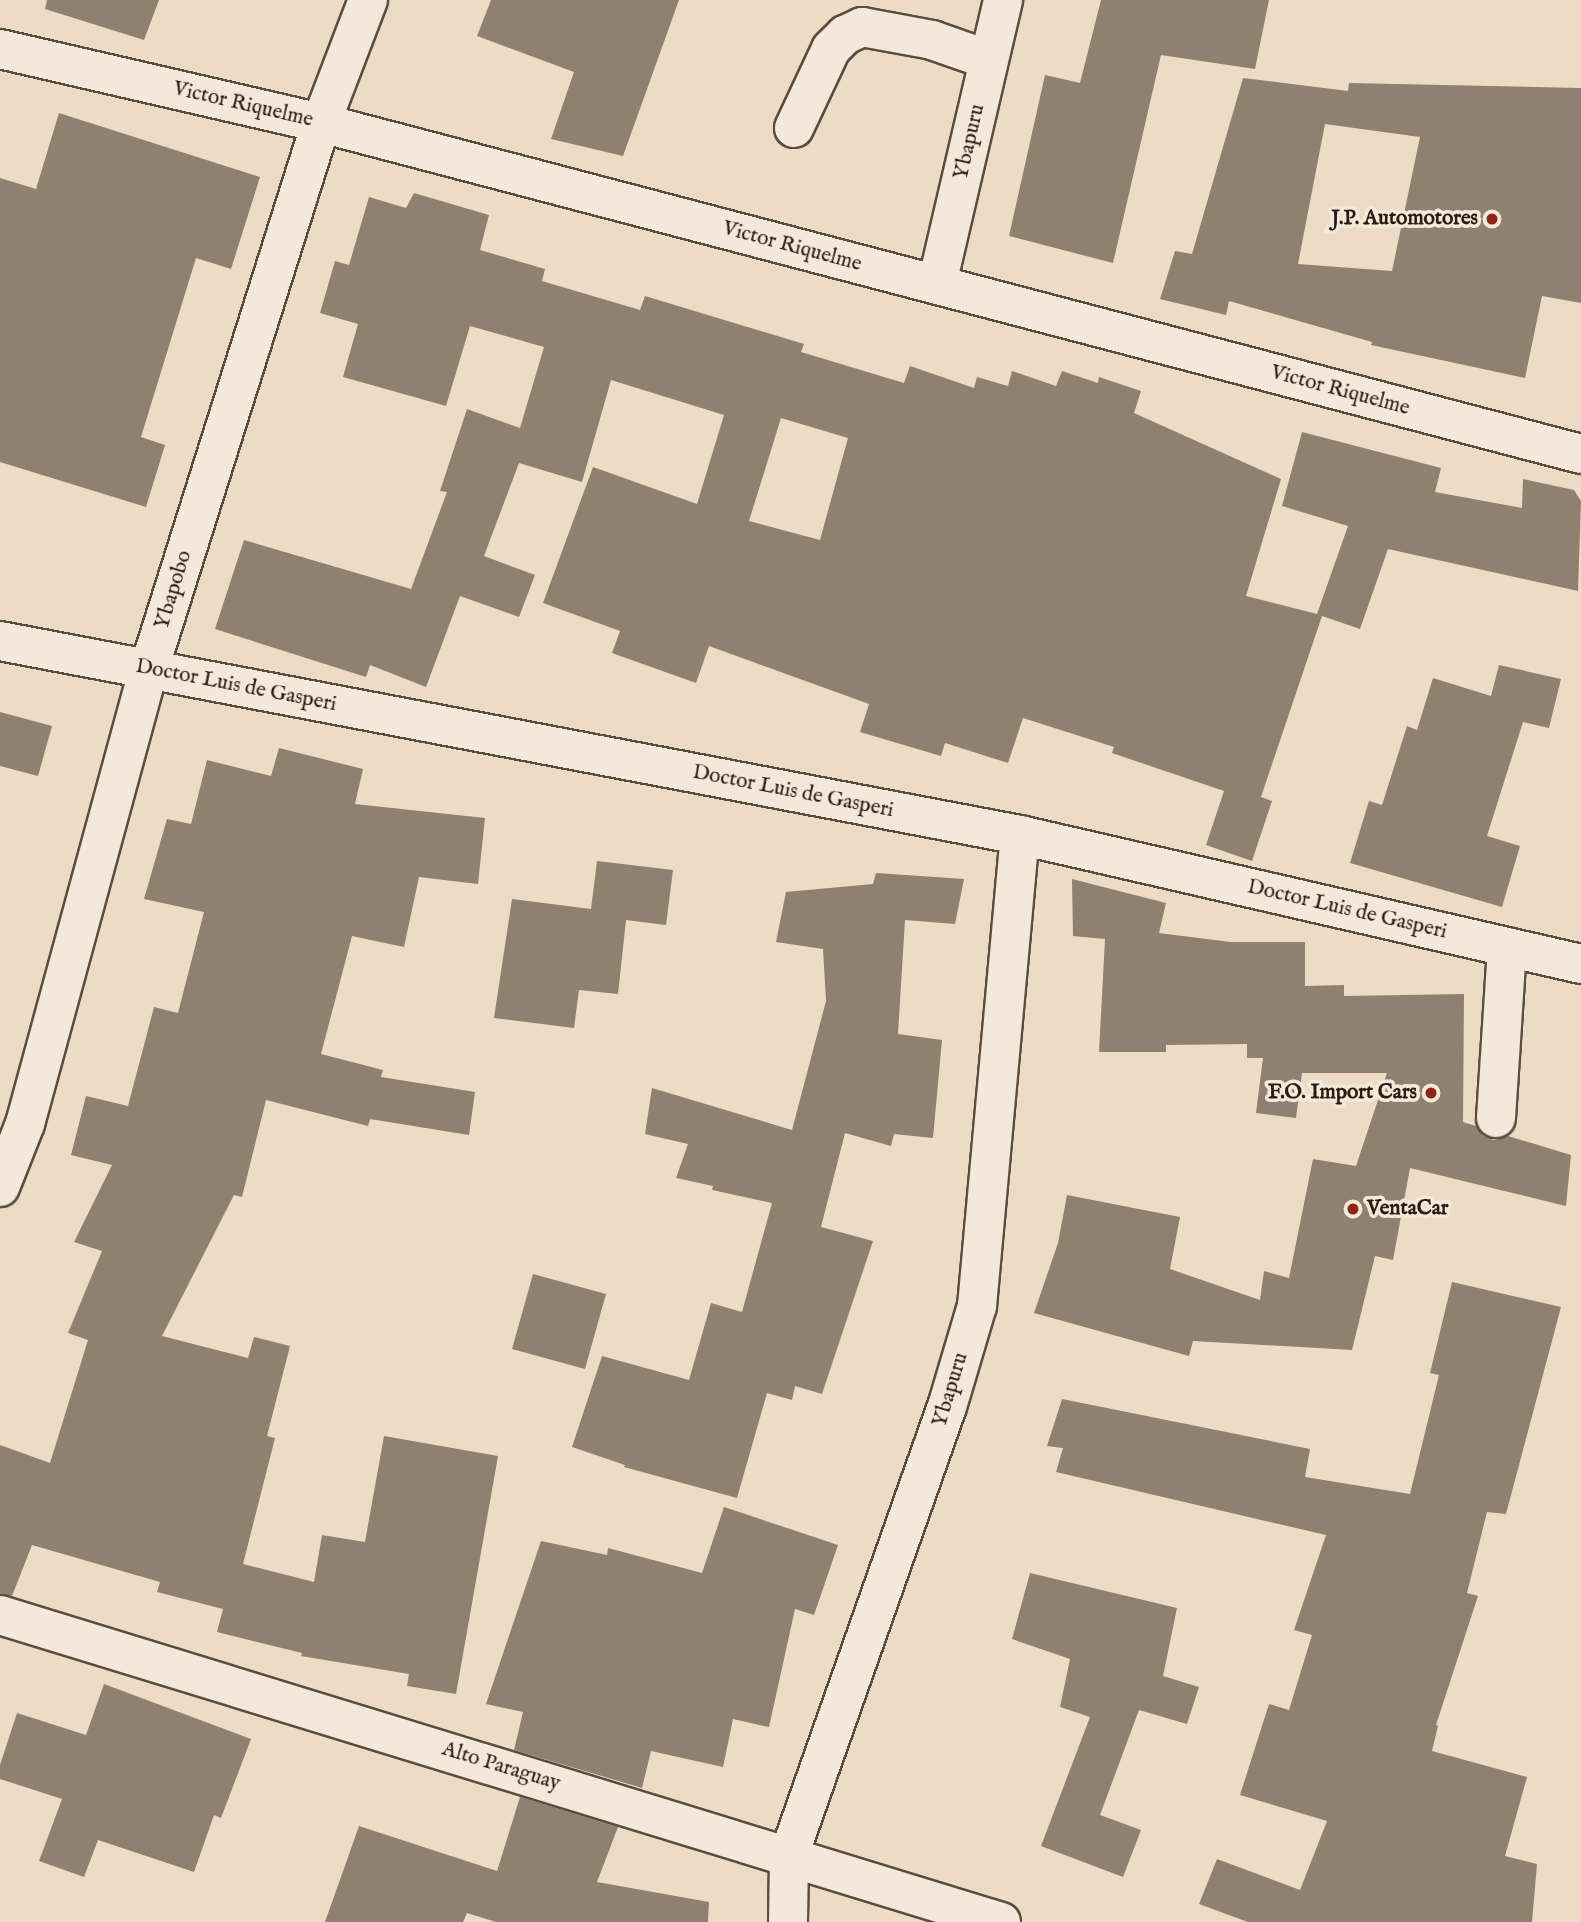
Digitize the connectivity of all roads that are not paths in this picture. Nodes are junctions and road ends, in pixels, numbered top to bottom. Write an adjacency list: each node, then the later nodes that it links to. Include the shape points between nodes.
1 (368, 0): 5 (street, Ybapobo)
2 (1003, 0): 4 (street, Ybapuru)
3 (0, 49): 5 (street, Victor Riquelme)
4 (989, 60): 6 (street, via 932,40 862,27 831,49); 7 (street, Ybapuru)
5 (321, 123): 7 (street, Victor Riquelme); 10 (street, Ybapobo)
6 (794, 128)
7 (937, 284): 8 (street, Victor Riquelme)
8 (1581, 454)
9 (0, 641): 10 (street, Doctor Luis de Gasperi)
10 (149, 669): 11 (street, Doctor Luis de Gasperi); 15 (street, Ybapobo, via 24,1124)
11 (1020, 835): 12 (street, Doctor Luis de Gasperi); 17 (street, Ybapuru, via 977,1306 943,1420)
12 (1507, 947): 13 (street, Doctor Luis de Gasperi); 14 (street)
13 (1581, 964)
14 (1496, 1118)
15 (0, 1187)
16 (0, 1615): 17 (street, Alto Paraguay)
17 (789, 1854): 18 (street, Ybapuru); 19 (street, Alto Paraguay)
18 (788, 1922)
19 (1001, 1922)

